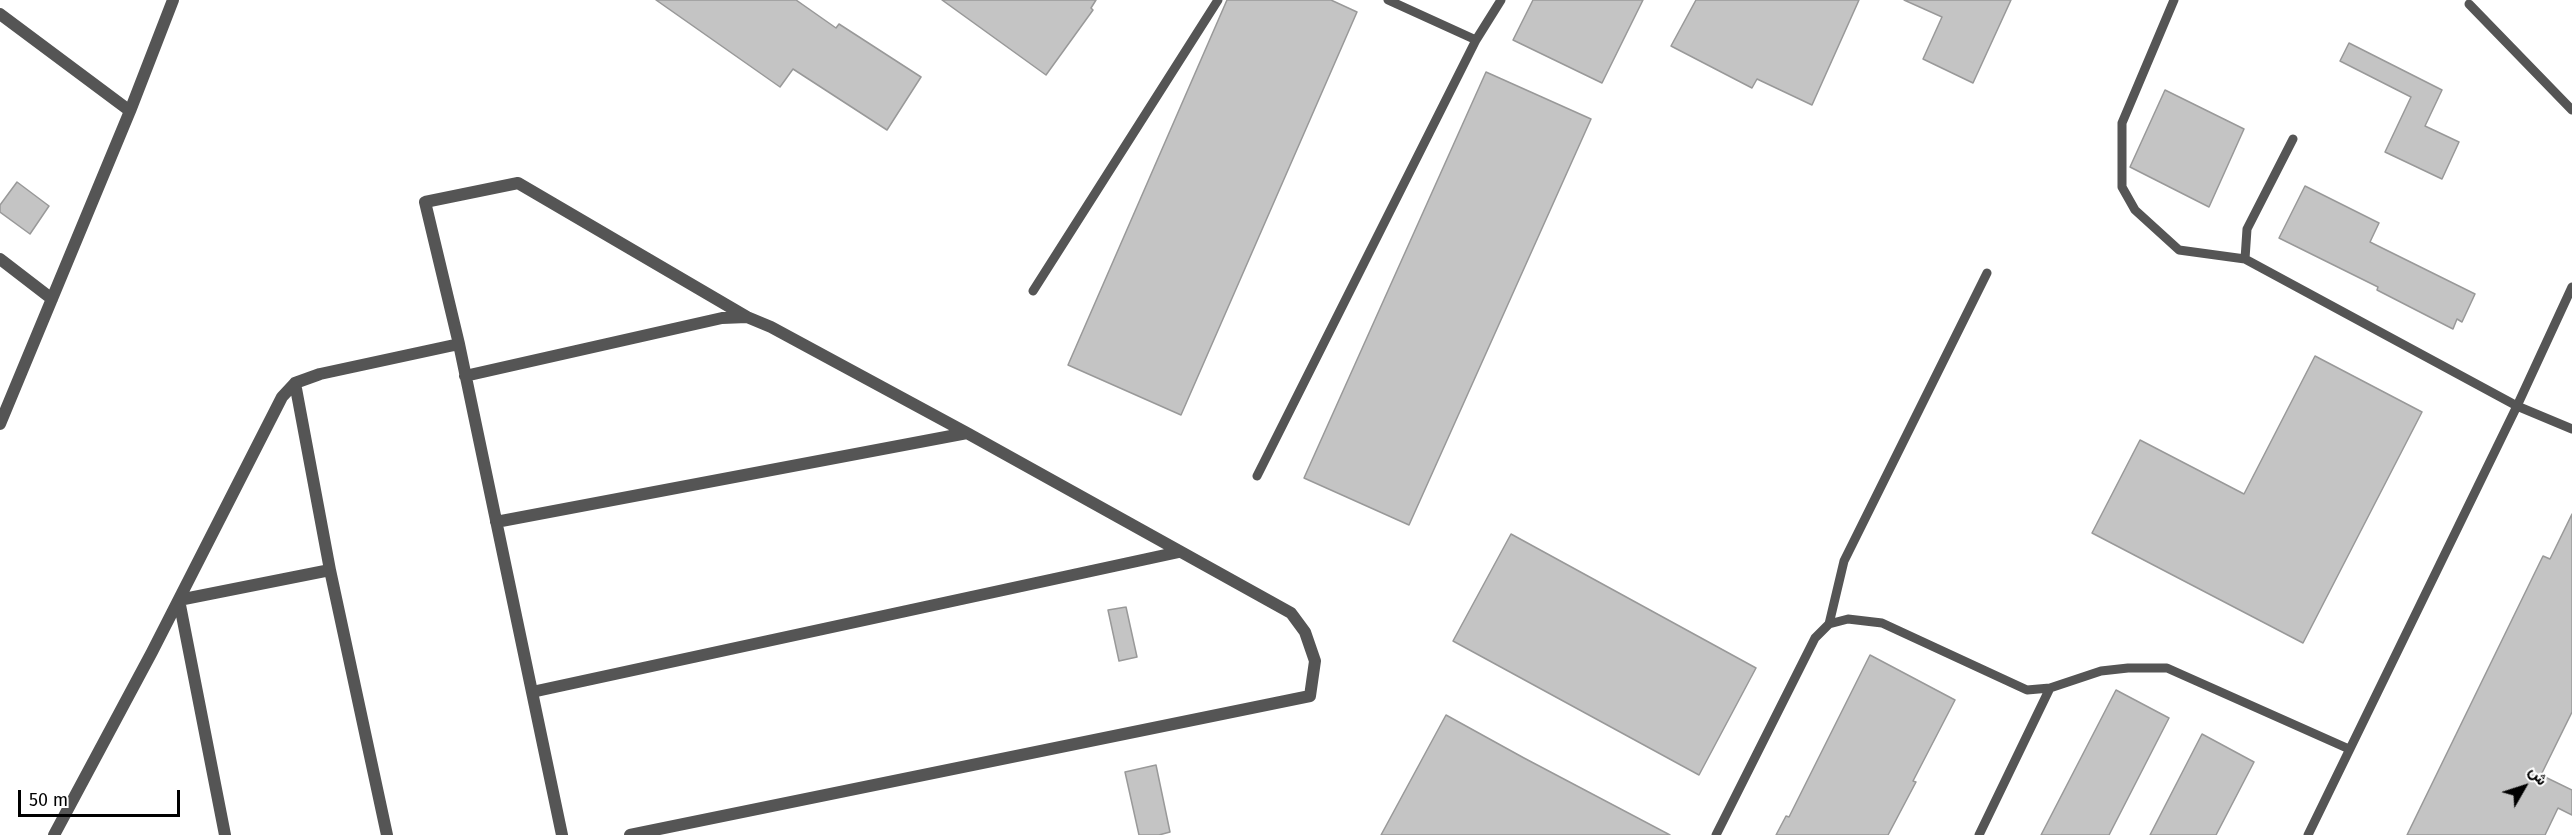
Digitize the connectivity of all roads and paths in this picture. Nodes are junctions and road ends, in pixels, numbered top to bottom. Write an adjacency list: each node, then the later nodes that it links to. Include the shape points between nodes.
1 (173, 0): 10 (street)
2 (1218, 0): 16 (lane)
3 (1388, 0): 8 (lane)
4 (1501, 0): 8 (lane)
5 (2174, 0): 13 (lane, via 2122,123 2122,186 2134,210 2180,250)
6 (2469, 4): 9 (lane)
7 (0, 14): 10 (street)
8 (1476, 39): 26 (lane)
9 (2572, 110)
10 (130, 111): 17 (street)
11 (2293, 139): 13 (lane, via 2247,229)
12 (0, 259): 17 (street)
13 (2245, 259): 22 (lane)
14 (1987, 273): 31 (lane, via 1844,561)
15 (2572, 287): 22 (lane)
16 (1032, 291)
17 (52, 299): 23 (street)
18 (747, 317): 19 (street, via 518,183 425,202); 20 (street, via 722,318); 25 (street)
19 (459, 344): 20 (street); 21 (street, via 320,374)
20 (465, 376): 27 (street)
21 (296, 383): 29 (street); 30 (street, via 282,397)
22 (2517, 406): 24 (lane); 34 (lane)
23 (0, 424)
24 (2572, 429)
25 (967, 433): 27 (street); 28 (street)
26 (1257, 476)
27 (496, 522): 33 (street)
28 (1179, 552): 33 (street); 40 (street, via 1291,613 1305,632 1315,660 1310,696)
29 (330, 570): 30 (street); 38 (street)
30 (179, 600): 36 (street); 37 (street)
31 (1828, 624): 32 (lane, via 1848,619 1882,623 2027,690); 41 (lane, via 1815,638)
32 (2050, 688): 34 (lane, via 2101,671 2167,669); 42 (lane)
33 (532, 692): 39 (street)
34 (2349, 749): 35 (lane)
35 (2310, 834)
36 (54, 835)
37 (225, 835)
38 (387, 835)
39 (562, 835)
40 (630, 835)
41 (1716, 835)
42 (1979, 835)

